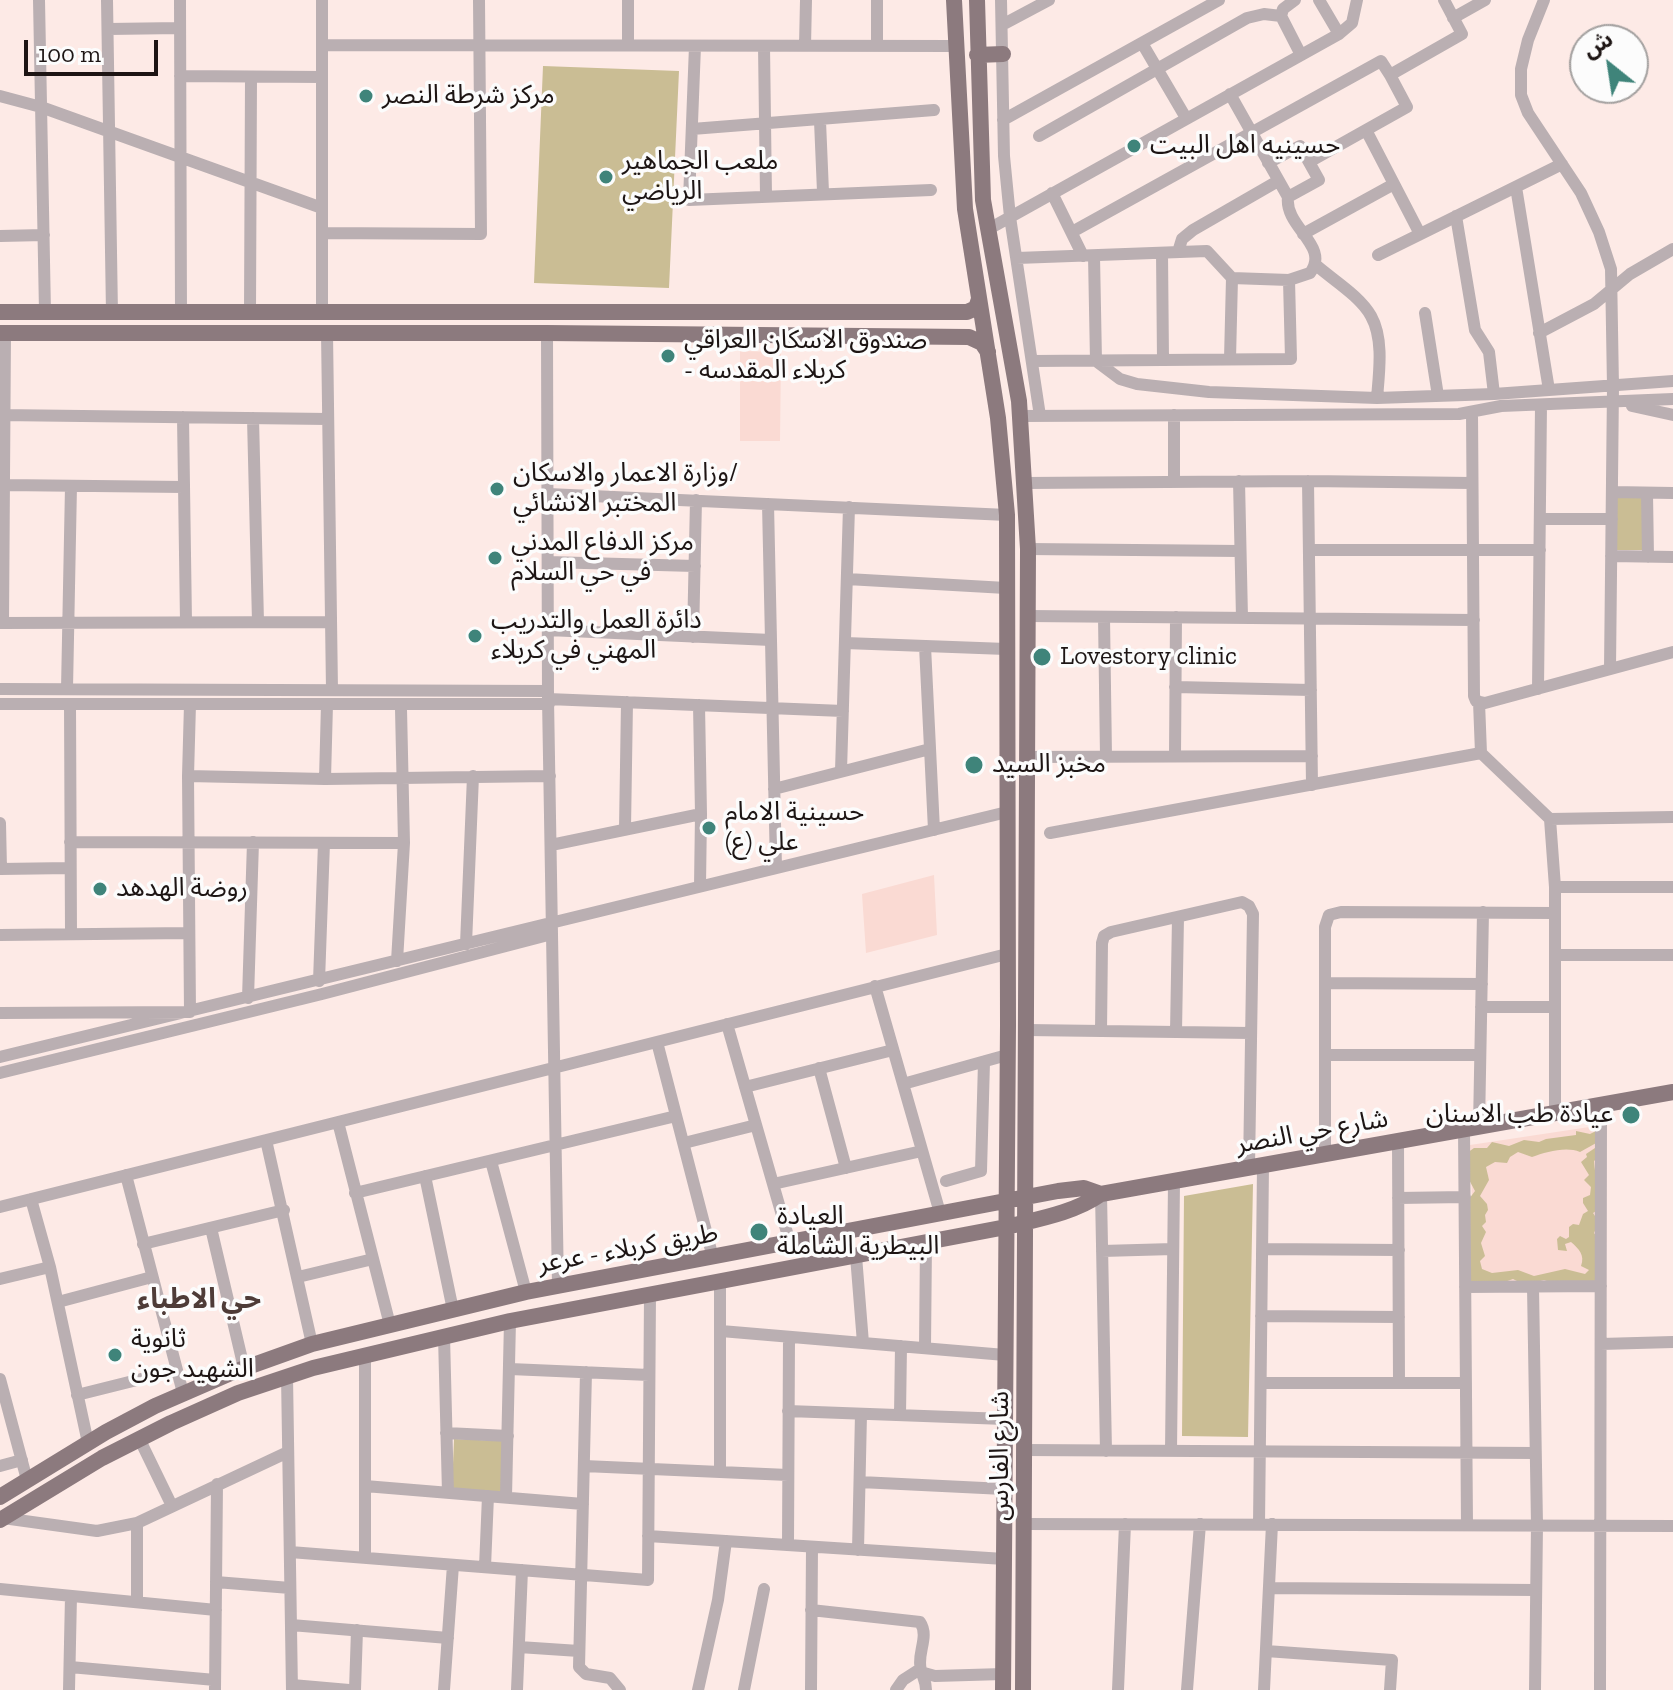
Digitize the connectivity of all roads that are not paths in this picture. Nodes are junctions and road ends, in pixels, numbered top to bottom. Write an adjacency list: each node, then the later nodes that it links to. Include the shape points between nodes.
1 (39, 0): 45 (street)
2 (107, 0): 24 (street)
3 (180, 0): 23 (street)
4 (322, 0): 27 (street)
5 (479, 0): 28 (street)
6 (628, 0): 29 (street)
7 (806, 0): 32 (street)
8 (877, 0): 33 (street)
9 (954, 0): 34 (main road, شارع الفارس)
10 (977, 0): 36 (main road, شارع الفارس)
11 (1001, 0): 22 (street)
12 (1049, 0): 22 (street)
13 (1219, 0): 26 (street)
14 (1295, 0): 20 (street)
15 (1319, 0): 25 (street)
16 (1357, 0): 25 (street, via 1352,23)
17 (1444, 0): 21 (street)
18 (1485, 0): 21 (street)
19 (1544, 0): 59 (street, via 1528,40 1521,95)
20 (1281, 16): 37 (street); 38 (street, via 1247,18)
21 (1453, 18): 39 (street, via 1462,34)
22 (1002, 25): 35 (street)
23 (180, 28): 24 (street); 40 (street)
24 (108, 29): 53 (street)
25 (1339, 34): 37 (street)
26 (1142, 43): 38 (street); 48 (street)
27 (322, 45): 28 (street); 42 (street)
28 (481, 45): 29 (street); 74 (street, via 481,234)
29 (628, 45): 30 (street)
30 (695, 46): 31 (street); 51 (street)
31 (764, 46): 32 (street); 50 (street)
32 (805, 46): 33 (street)
33 (877, 46): 34 (street)
34 (955, 46): 89 (main road, شارع الفارس, via 965,209)
35 (1003, 54): 36 (main road); 48 (street)
36 (977, 55): 72 (main road, شارع الفارس)
37 (1301, 55): 43 (street)
38 (1157, 69): 47 (street); 55 (street)
39 (1390, 75): 52 (street, via 1407,107); 54 (street, via 1381,61)
40 (180, 76): 41 (street); 56 (street)
41 (251, 77): 42 (street); 61 (street)
42 (322, 77): 69 (street)
43 (1230, 94): 47 (street); 54 (street)
44 (0, 96): 45 (street)
45 (41, 107): 53 (street); 77 (street)
46 (934, 110): 49 (street)
47 (1186, 118): 66 (street)
48 (1003, 120): 71 (street)
49 (820, 121): 50 (street); 65 (street)
50 (765, 124): 51 (street); 67 (street)
51 (692, 129): 67 (street, via 689,200)
52 (1366, 130): 57 (street); 62 (street)
53 (109, 131): 56 (street); 95 (street)
54 (1251, 132): 58 (street); 73 (street)
55 (1039, 136)
56 (181, 157): 61 (street); 96 (street)
57 (1309, 162): 58 (street, via 1300,146); 68 (street, via 1319,180)
58 (1268, 163): 60 (street)
59 (1562, 164): 63 (street); 88 (street, via 1599,232)
60 (1278, 181): 68 (street); 80 (street, via 1193,230 1182,239)
61 (251, 182): 69 (street); 97 (street)
62 (1394, 184): 75 (street); 76 (street)
63 (1516, 187): 70 (street); 108 (street)
64 (931, 190): 65 (street)
65 (823, 192): 67 (street)
66 (1052, 193): 71 (street); 73 (street)
67 (766, 196)
68 (1288, 197): 75 (street, via 1288,210)
69 (322, 208): 74 (street)
70 (1456, 216): 76 (street); 118 (street, via 1475,330 1489,352)
71 (1010, 217): 72 (street); 84 (street)
72 (987, 230): 128 (main road, شارع الفارس)
73 (1072, 232): 83 (street)
74 (322, 233): 92 (street)
75 (1303, 234): 85 (street, via 1315,250)
76 (1420, 234): 82 (street)
77 (44, 235): 78 (street); 91 (street)
78 (0, 236)
79 (1673, 249): 88 (street, via 1630,274)
80 (1178, 252): 81 (street); 86 (street, via 1207,251)
81 (1162, 253): 83 (street); 112 (street)
82 (1378, 255)
83 (1089, 256): 84 (street); 114 (street)
84 (1017, 258): 113 (street)
85 (1316, 265): 87 (street, via 1310,273); 120 (street, via 1372,317 1378,338)
86 (1232, 278): 87 (street); 111 (street)
87 (1289, 280): 111 (street, via 1291,359)
88 (1612, 292): 108 (street); 116 (street)
89 (979, 299): 93 (main road, via 967,312); 110 (main road, شارع الفارس)
90 (0, 312): 91 (main road)
91 (48, 312): 94 (main road); 102 (main road, via 54,323)
92 (322, 312): 97 (main road); 98 (main road)
93 (926, 312): 99 (main road); 109 (main road, via 932,325)
94 (79, 313): 95 (main road); 103 (main road, via 73,322)
95 (112, 313): 96 (main road)
96 (181, 313): 97 (main road)
97 (250, 313)
98 (453, 313): 99 (main road); 105 (main road)
99 (480, 313): 106 (main road, via 476,321)
100 (1425, 313): 119 (street)
101 (2, 333): 102 (main road); 125 (street)
102 (49, 333): 103 (main road)
103 (77, 333): 104 (main road)
104 (327, 333): 105 (main road); 132 (street)
105 (451, 333): 106 (main road)
106 (481, 333): 107 (main road)
107 (547, 333): 109 (main road); 144 (street)
108 (1539, 333): 117 (street)
109 (924, 337): 110 (main road, via 977,339)
110 (988, 352): 148 (main road, شارع الفارس)
111 (1230, 359): 112 (street)
112 (1163, 360): 114 (street)
113 (1033, 361): 114 (street); 129 (street)
114 (1096, 361): 120 (street, via 1137,384)
115 (1673, 381): 116 (street)
116 (1613, 387): 117 (street); 122 (street)
117 (1549, 390): 118 (street)
118 (1494, 394): 119 (street)
119 (1438, 396): 120 (street)
120 (1377, 398)
121 (1673, 399): 122 (street)
122 (1613, 402): 123 (street); 127 (street); 141 (street)
123 (1541, 405): 124 (street); 149 (street)
124 (1472, 413): 126 (street); 137 (street)
125 (2, 415): 130 (street); 138 (street)
126 (1174, 415): 129 (street); 133 (street)
127 (1673, 415)
128 (1021, 416): 129 (street); 136 (main road, شارع الفارس)
129 (1040, 416)
130 (183, 417): 131 (street); 140 (street)
131 (253, 418): 132 (street); 170 (street)
132 (328, 419): 171 (street)
133 (1174, 481): 134 (street); 136 (street)
134 (1239, 481): 135 (street); 155 (street)
135 (1308, 481): 137 (street); 153 (street)
136 (1026, 483): 151 (main road, شارع الفارس)
137 (1472, 483): 152 (street)
138 (4, 485): 139 (street); 172 (street)
139 (71, 486): 140 (street); 173 (street)
140 (184, 487): 169 (street)
141 (1612, 492): 142 (street); 150 (street)
142 (1647, 493): 143 (street); 157 (street)
143 (1673, 493)
144 (548, 494): 145 (street); 159 (street)
145 (696, 500): 146 (street); 160 (street)
146 (768, 504): 147 (street); 177 (street)
147 (849, 507): 148 (street); 161 (street)
148 (1007, 515): 162 (main road, شارع الفارس)
149 (1540, 519): 150 (street); 154 (street)
150 (1612, 519): 156 (street)
151 (1028, 549): 155 (street); 163 (main road, شارع الفارس)
152 (1473, 549): 153 (street); 154 (street); 168 (street)
153 (1309, 550): 167 (street)
154 (1540, 550): 186 (street)
155 (1240, 551): 166 (street)
156 (1611, 556): 157 (street); 182 (street)
157 (1648, 557): 158 (street)
158 (1673, 557)
159 (548, 562): 160 (street); 174 (street)
160 (695, 566): 175 (street)
161 (847, 579): 162 (street); 178 (street)
162 (1006, 588): 180 (main road, شارع الفارس)
163 (1028, 616): 164 (street); 207 (main road, شارع الفارس)
164 (1104, 617): 165 (street); 208 (street)
165 (1176, 617): 166 (street); 183 (street)
166 (1242, 618): 167 (street)
167 (1310, 618): 168 (street); 189 (street)
168 (1474, 620): 193 (street, via 1474,696)
169 (186, 622): 170 (street); 173 (street)
170 (258, 622): 171 (street)
171 (331, 622): 188 (street)
172 (1, 623): 173 (street)
173 (67, 623): 185 (street)
174 (548, 630): 175 (street); 191 (street)
175 (693, 637): 177 (street)
176 (1673, 639): 181 (street)
177 (771, 640): 200 (street)
178 (845, 643): 179 (street); 202 (street)
179 (925, 646): 180 (street); 203 (street)
180 (1006, 649): 217 (main road, شارع الفارس)
181 (1673, 652): 182 (street)
182 (1610, 669): 186 (street)
183 (1175, 687): 189 (street); 205 (street)
184 (0, 689): 185 (street)
185 (67, 689): 187 (street)
186 (1538, 689): 193 (street)
187 (256, 690): 188 (street); 197 (street)
188 (332, 690): 190 (street)
189 (1311, 690): 206 (street)
190 (531, 698): 191 (street); 198 (street)
191 (548, 698): 192 (street); 213 (street)
192 (627, 702): 199 (street); 222 (street)
193 (1479, 702): 204 (street)
194 (0, 704): 195 (street)
195 (70, 704): 196 (street); 225 (street)
196 (190, 704): 197 (street); 210 (street)
197 (255, 704): 198 (street)
198 (327, 704): 214 (street)
199 (699, 705): 200 (street); 218 (street)
200 (772, 708): 202 (street); 216 (street)
201 (401, 709): 211 (street)
202 (843, 711): 209 (street)
203 (930, 749): 209 (street); 223 (street)
204 (1481, 753): 215 (street); 220 (street)
205 (1175, 756): 206 (street); 208 (street)
206 (1312, 756): 215 (street)
207 (1028, 757): 208 (street); 259 (main road, شارع الفارس)
208 (1106, 757)
209 (841, 771): 216 (street)
210 (188, 776): 214 (street); 226 (street)
211 (404, 776): 212 (street); 214 (street); 229 (street)
212 (473, 776): 213 (street); 244 (street)
213 (550, 776): 230 (street)
214 (325, 779)
215 (1312, 785): 224 (street)
216 (774, 789): 232 (street)
217 (1007, 812): 223 (street); 245 (main road, شارع الفارس)
218 (701, 814): 222 (street); 234 (street)
219 (1673, 817): 220 (street)
220 (1550, 819): 235 (street)
221 (0, 823): 233 (street)
222 (625, 829): 230 (street)
223 (934, 830): 232 (street)
224 (1050, 833)
225 (70, 842): 226 (street); 231 (street)
226 (188, 842): 227 (street); 241 (street)
227 (253, 842): 228 (street); 253 (street)
228 (324, 843): 229 (street); 249 (street)
229 (404, 843): 248 (street)
230 (551, 845): 240 (street)
231 (70, 868): 233 (street); 242 (street)
232 (776, 868): 234 (street)
233 (1, 869)
234 (700, 886): 240 (street)
235 (1555, 887): 236 (street); 238 (street)
236 (1673, 887)
237 (1483, 912): 238 (street); 250 (street, via 1329,915); 251 (street)
238 (1555, 913): 246 (street)
239 (1178, 917): 260 (street, via 1104,936); 261 (street); 262 (street, via 1242,902 1249,906)
240 (552, 928): 244 (street); 270 (street); 272 (street, via 322,994)
241 (189, 933): 242 (street); 256 (street)
242 (71, 934): 243 (street)
243 (0, 935)
244 (466, 944): 248 (street)
245 (1007, 954): 252 (street); 265 (main road, شارع الفارس)
246 (1555, 955): 247 (street); 255 (street)
247 (1673, 955)
248 (397, 961): 249 (street)
249 (319, 981): 253 (street)
250 (1325, 983): 251 (street); 266 (street)
251 (1482, 984): 254 (street)
252 (875, 986): 258 (street); 264 (street)
253 (248, 998): 256 (street)
254 (1481, 1007): 255 (street); 267 (street)
255 (1555, 1007): 277 (street)
256 (190, 1012): 257 (street); 268 (street)
257 (0, 1013)
258 (727, 1024): 263 (street); 274 (street)
259 (1027, 1030): 260 (street); 282 (main road, شارع الفارس)
260 (1101, 1031): 261 (street)
261 (1176, 1032): 262 (street)
262 (1251, 1033): 291 (street)
263 (657, 1042): 270 (street); 278 (street)
264 (893, 1050): 271 (street); 273 (street)
265 (1007, 1055): 269 (street); 281 (main road, شارع الفارس)
266 (1325, 1055): 267 (street); 289 (street)
267 (1480, 1055): 283 (street)
268 (0, 1057)
269 (984, 1062): 273 (street); 296 (street, via 981,1171)
270 (554, 1067): 279 (street); 287 (street)
271 (819, 1068): 274 (street); 292 (street)
272 (0, 1073)
273 (903, 1084): 288 (street)
274 (745, 1087): 280 (street)
275 (1673, 1092): 276 (main road, شارع حي النصر)
276 (1601, 1105): 277 (main road, شارع حي النصر); 332 (street)
277 (1555, 1113): 283 (main road, شارع حي النصر)
278 (676, 1116): 286 (street); 287 (street)
279 (338, 1122): 284 (street); 299 (street)
280 (756, 1125): 286 (street); 298 (street)
281 (1007, 1126): 282 (main road, via 1014,1136); 293 (main road, شارع الفارس)
282 (1027, 1128): 301 (main road, شارع الفارس)
283 (1472, 1128): 285 (main road, شارع حي النصر); 302 (street)
284 (266, 1140): 294 (street); 308 (street)
285 (1398, 1141): 289 (main road, شارع حي النصر); 303 (street)
286 (684, 1143): 322 (street)
287 (555, 1145): 290 (street); 331 (street)
288 (922, 1151): 292 (street); 309 (street)
289 (1325, 1154): 291 (main road, شارع حي النصر)
290 (491, 1161): 295 (street); 335 (street)
291 (1256, 1167): 297 (main road, شارع حي النصر); 318 (street)
292 (846, 1168): 298 (street)
293 (1006, 1170): 305 (main road, شارع الفارس); 307 (main road, via 998,1192)
294 (126, 1175): 304 (street); 316 (street)
295 (425, 1176): 299 (street); 338 (street)
296 (946, 1181)
297 (1174, 1182): 300 (main road, شارع حي النصر); 317 (street)
298 (773, 1184): 315 (street)
299 (355, 1193): 324 (street)
300 (1101, 1194): 301 (main road, طريق كربلاء - عرعر, via 1084,1188); 310 (main road, طريق كربلاء - عرعر, via 1087,1204); 320 (street)
301 (1027, 1197): 305 (main road, طريق كربلاء - عرعر); 310 (main road, شارع الفارس)
302 (1465, 1197): 303 (street); 333 (street)
303 (1398, 1198): 319 (street)
304 (31, 1199): 306 (street); 326 (street)
305 (1006, 1201): 307 (main road, طريق كربلاء - عرعر); 311 (main road, شارع الفارس)
306 (0, 1207)
307 (976, 1207): 309 (main road, طريق كربلاء - عرعر)
308 (284, 1210): 312 (street); 328 (street)
309 (940, 1213): 315 (main road, طريق كربلاء - عرعر)
310 (1027, 1222): 311 (main road, طريق كربلاء - عرعر); 325 (main road, شارع الفارس)
311 (1006, 1227): 313 (main road, طريق كربلاء - عرعر); 323 (main road, شارع الفارس)
312 (211, 1228): 316 (street); 356 (street)
313 (984, 1231): 314 (main road, طريق كربلاء - عرعر); 323 (main road, via 998,1237)
314 (926, 1242): 321 (main road, طريق كربلاء - عرعر); 351 (street)
315 (790, 1243): 322 (main road, طريق كربلاء - عرعر)
316 (143, 1244): 327 (street)
317 (1173, 1249): 320 (street); 378 (street)
318 (1262, 1249): 319 (street); 339 (street)
319 (1399, 1250): 340 (street)
320 (1102, 1251): 377 (street)
321 (856, 1256): 330 (main road, طريق كربلاء - عرعر); 347 (street)
322 (713, 1258): 331 (main road, طريق كربلاء - عرعر)
323 (1006, 1258): 325 (main road, via 1017,1255); 353 (main road, شارع الفارس)
324 (373, 1259): 328 (street); 342 (street)
325 (1026, 1266): 376 (main road, شارع الفارس)
326 (50, 1267): 329 (street); 337 (street)
327 (152, 1277): 337 (street); 355 (street)
328 (298, 1277): 348 (street)
329 (0, 1279)
330 (720, 1282): 336 (main road, طريق كربلاء - عرعر); 343 (street)
331 (558, 1286): 335 (main road, طريق كربلاء - عرعر)
332 (1601, 1286): 334 (street); 349 (street)
333 (1465, 1287): 334 (street); 363 (street)
334 (1533, 1287): 382 (street)
335 (526, 1292): 338 (main road, طريق كربلاء - عرعر)
336 (650, 1294): 341 (main road, طريق كربلاء - عرعر); 358 (street)
337 (58, 1302): 366 (street)
338 (453, 1310): 342 (main road, طريق كربلاء - عرعر)
339 (1261, 1316): 340 (street); 361 (street)
340 (1399, 1317): 362 (street)
341 (510, 1321): 344 (main road, طريق كربلاء - عرعر); 354 (street)
342 (390, 1325): 348 (main road, طريق كربلاء - عرعر)
343 (721, 1331): 345 (street); 387 (street)
344 (444, 1336): 352 (main road, طريق كربلاء - عرعر); 372 (street)
345 (789, 1337): 347 (street); 368 (street)
346 (1673, 1342): 349 (street)
347 (863, 1343): 350 (street)
348 (312, 1344): 356 (main road, طريق كربلاء - عرعر)
349 (1601, 1344): 408 (street)
350 (901, 1346): 351 (street); 370 (street)
351 (925, 1348): 353 (street)
352 (365, 1354): 359 (main road, طريق كربلاء - عرعر); 392 (street)
353 (1005, 1355): 371 (main road, شارع الفارس)
354 (510, 1369): 357 (street); 373 (street)
355 (177, 1370): 364 (street); 366 (street)
356 (238, 1371): 364 (main road, طريق كربلاء - عرعر); 365 (main road, via 230,1385)
357 (586, 1372): 358 (street); 385 (street)
358 (649, 1375): 386 (street)
359 (287, 1376): 365 (main road, طريق كربلاء - عرعر); 379 (street)
360 (0, 1379): 383 (street)
361 (1261, 1383): 362 (street); 380 (street)
362 (1399, 1383): 363 (street)
363 (1466, 1383): 381 (street)
364 (189, 1390): 367 (main road, via 204,1396); 375 (main road, طريق كربلاء - عرعر)
365 (238, 1393): 367 (main road, طريق كربلاء - عرعر)
366 (77, 1395): 375 (street)
367 (203, 1409): 374 (main road, طريق كربلاء - عرعر)
368 (788, 1411): 369 (street); 388 (street)
369 (861, 1414): 370 (street); 390 (street)
370 (900, 1415): 371 (street)
371 (1005, 1419): 393 (main road, شارع الفارس)
372 (446, 1433): 373 (street); 394 (street)
373 (508, 1436): 397 (street)
374 (139, 1438): 399 (street); 400 (main road, طريق كربلاء - عرعر)
375 (88, 1443): 389 (main road, طريق كربلاء - عرعر)
376 (1025, 1450): 377 (street); 402 (main road, شارع الفارس)
377 (1106, 1451): 378 (street)
378 (1171, 1451): 380 (street)
379 (288, 1452): 391 (street); 415 (street)
380 (1260, 1452): 381 (street); 405 (street)
381 (1466, 1453): 382 (street); 406 (street)
382 (1535, 1453): 407 (street)
383 (22, 1460): 384 (street); 389 (street)
384 (0, 1466)
385 (584, 1466): 386 (street); 398 (street)
386 (649, 1470): 387 (street); 410 (street)
387 (720, 1472): 388 (street)
388 (788, 1475): 412 (street)
389 (27, 1480): 396 (main road, طريق كربلاء - عرعر)
390 (860, 1482): 393 (street); 414 (street)
391 (217, 1484): 399 (street); 422 (street)
392 (365, 1486): 394 (street); 416 (street)
393 (1004, 1489): 417 (main road, شارع الفارس)
394 (448, 1493): 395 (street)
395 (488, 1496): 397 (street); 419 (street)
396 (0, 1497)
397 (506, 1497): 398 (street)
398 (583, 1504): 421 (street)
399 (172, 1506): 401 (street)
400 (1, 1519): 401 (street, via 97,1531)
401 (137, 1523): 429 (street)
402 (1025, 1524): 403 (street); 454 (main road, شارع الفارس)
403 (1125, 1524): 404 (street); 455 (street)
404 (1200, 1524): 405 (street); 456 (street)
405 (1266, 1524): 406 (street); 424 (street)
406 (1467, 1525): 407 (street)
407 (1537, 1525): 408 (street); 427 (street)
408 (1600, 1525): 409 (street); 460 (street)
409 (1673, 1526)
410 (648, 1536): 411 (street); 421 (street, via 648,1580)
411 (726, 1541): 412 (street); 449 (street)
412 (788, 1545): 413 (street)
413 (812, 1547): 414 (street); 431 (street)
414 (858, 1550): 417 (street)
415 (290, 1552): 416 (street); 423 (street)
416 (365, 1558): 418 (street)
417 (1004, 1559): 440 (main road, شارع الفارس)
418 (453, 1565): 419 (street); 434 (street)
419 (485, 1567): 420 (street)
420 (522, 1570): 421 (street); 435 (street)
421 (580, 1575): 436 (street)
422 (216, 1582): 423 (street); 430 (street)
423 (290, 1588): 432 (street)
424 (1269, 1588): 427 (street); 437 (street)
425 (0, 1589): 428 (street)
426 (764, 1589): 450 (street)
427 (1535, 1590): 459 (street)
428 (71, 1596): 429 (street); 438 (street)
429 (137, 1602): 430 (street)
430 (216, 1610): 441 (street)
431 (811, 1610): 439 (street, via 920,1622); 451 (street)
432 (291, 1625): 433 (street); 442 (street)
433 (357, 1630): 434 (street); 445 (street)
434 (448, 1638): 446 (street)
435 (519, 1647): 436 (street); 447 (street)
436 (579, 1651): 448 (street, via 581,1671 610,1678)
437 (1266, 1651): 457 (street); 458 (street, via 1392,1660)
438 (70, 1667): 441 (street); 443 (street)
439 (921, 1670): 440 (street); 452 (street, via 907,1676); 453 (street)
440 (1003, 1682)
441 (215, 1685)
442 (292, 1688): 444 (street)
443 (69, 1690)
444 (349, 1690)
445 (355, 1690)
446 (444, 1690)
447 (517, 1690)
448 (620, 1690)
449 (698, 1690)
450 (744, 1690)
451 (811, 1690)
452 (896, 1690)
453 (926, 1690)
454 (1023, 1690)
455 (1118, 1690)
456 (1187, 1690)
457 (1264, 1690)
458 (1390, 1690)
459 (1535, 1690)
460 (1600, 1690)

